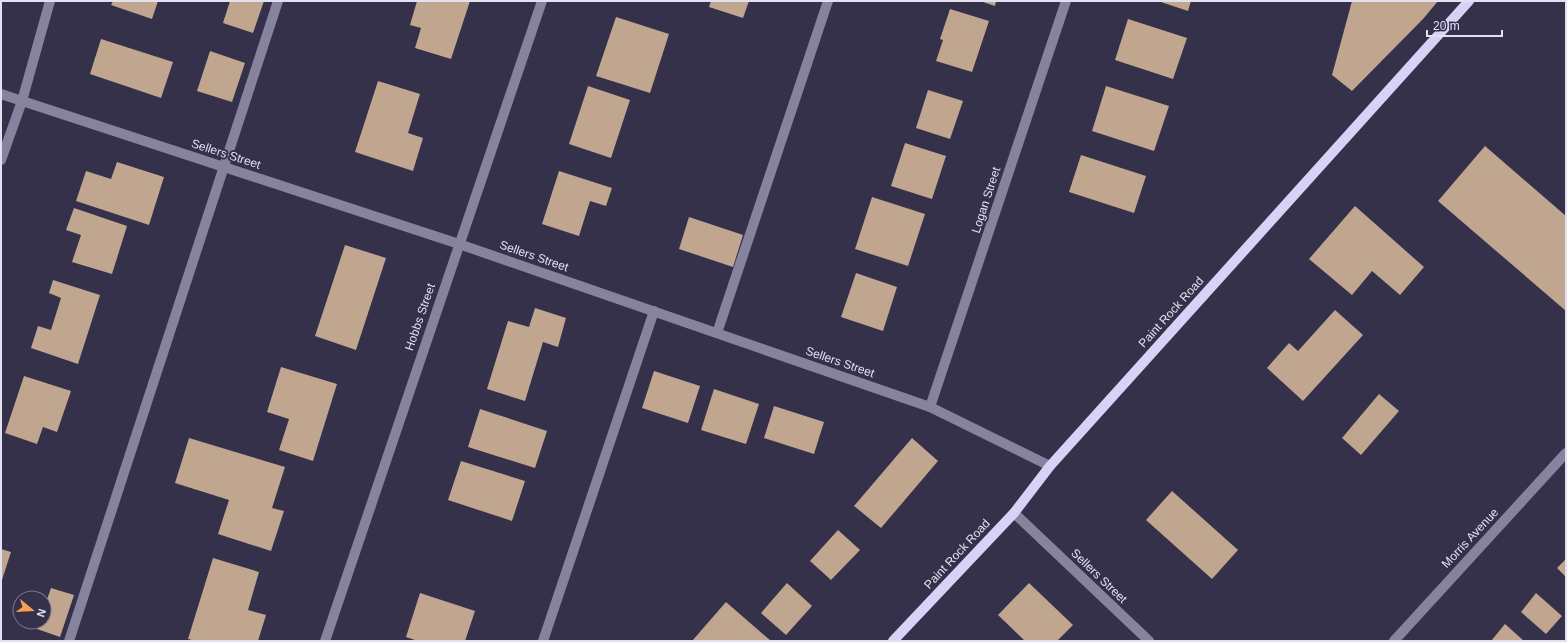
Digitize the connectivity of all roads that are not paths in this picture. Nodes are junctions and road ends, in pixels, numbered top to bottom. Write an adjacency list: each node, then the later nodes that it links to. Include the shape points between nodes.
1 (50, 1): 8 (street)
2 (278, 1): 10 (street)
3 (542, 1): 11 (street, Hobbs Street)
4 (828, 1): 13 (street)
5 (1066, 1): 14 (street, Logan Street)
6 (1469, 1): 16 (main road, Paint Rock Road)
7 (1, 94): 8 (street, Sellers Street)
8 (22, 101): 9 (street); 10 (street, Sellers Street)
9 (1, 160)
10 (224, 167): 11 (street, Sellers Street); 18 (street)
11 (459, 244): 12 (street, Sellers Street); 19 (street, Hobbs Street)
12 (654, 311): 13 (street, Sellers Street); 20 (street)
13 (717, 333): 14 (street, Sellers Street)
14 (930, 407): 16 (street, Sellers Street)
15 (1566, 453): 23 (street, Morris Avenue)
16 (1050, 466): 17 (main road, Paint Rock Road)
17 (1014, 512): 21 (main road, Paint Rock Road); 22 (street, Sellers Street)
18 (69, 641)
19 (325, 641)
20 (543, 641)
21 (893, 641)
22 (1149, 641)
23 (1394, 641)

